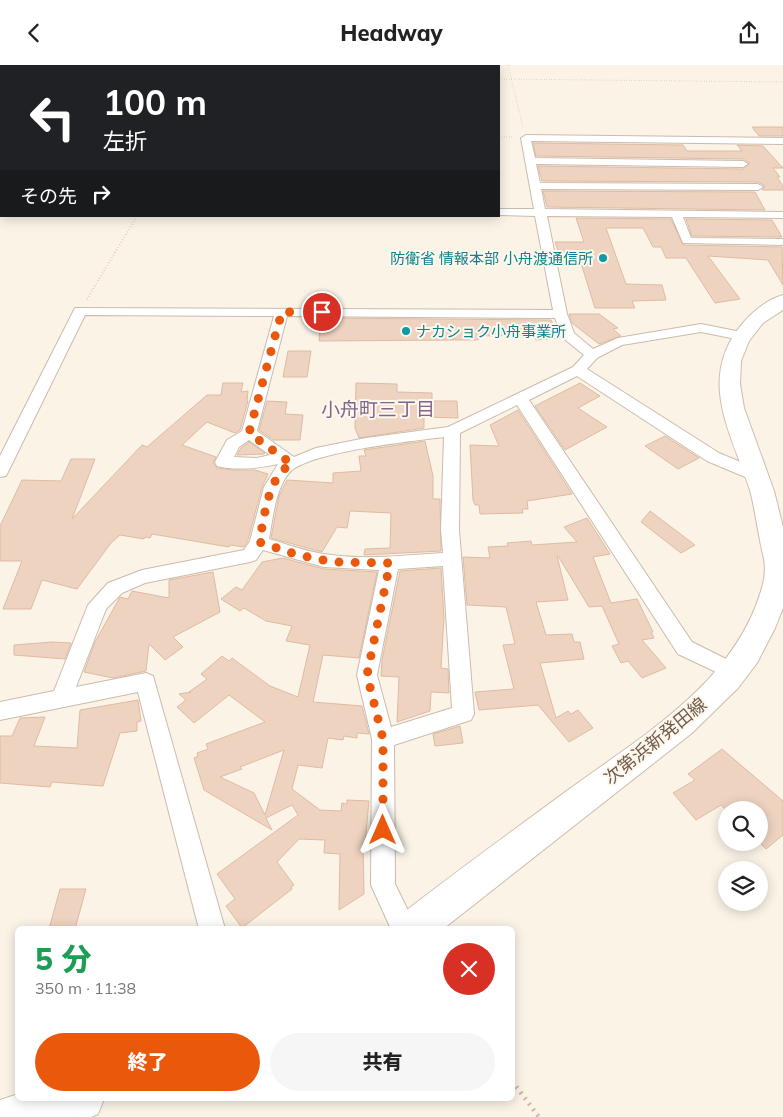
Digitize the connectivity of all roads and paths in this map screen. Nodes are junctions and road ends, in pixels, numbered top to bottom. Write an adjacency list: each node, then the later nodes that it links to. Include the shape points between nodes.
1 (508, 65): 3 (path)
2 (500, 79): 3 (path)
3 (511, 79): 4 (path); 5 (path)
4 (783, 82)
5 (526, 138): 8 (street); 9 (street)
6 (780, 141): 7 (street); 9 (street)
7 (783, 150)
8 (530, 161): 9 (street); 10 (street)
9 (747, 171): 10 (street); 15 (street)
10 (536, 186): 12 (street)
11 (500, 212): 12 (street)
12 (539, 213): 13 (street); 20 (street)
13 (676, 214): 15 (street); 16 (street, via 687,241)
14 (136, 217): 18 (path)
15 (781, 218)
16 (783, 242)
17 (783, 301): 21 (main road, 次第浜新発田線, via 762,315)
18 (80, 311): 19 (street); 28 (street)
19 (282, 312): 20 (street); 26 (street)
20 (560, 314): 22 (street, via 568,335)
21 (741, 336): 22 (street, via 701,327 618,342); 29 (main road, 次第浜新発田線, via 729,369 730,402)
22 (592, 355): 23 (street)
23 (578, 370): 24 (street); 29 (street, via 713,457)
24 (521, 399): 25 (street); 33 (street, via 685,648)
25 (452, 431): 27 (street, via 366,443); 31 (street)
26 (249, 433): 27 (street); 27 (street, via 233,444 223,462)
27 (288, 461): 30 (street, via 272,487)
28 (0, 472)
29 (756, 475): 33 (main road, 次第浜新発田線, via 780,570 761,628)
30 (259, 542): 32 (street, via 333,562); 34 (street, via 250,555 142,577 115,588 98,605)
31 (452, 559): 32 (street); 36 (street, via 462,714)
32 (390, 563): 36 (street, via 367,675)
33 (733, 672): 39 (main road, 次第浜新発田線, via 687,720)
34 (62, 697): 35 (street); 37 (street, via 146,682)
35 (0, 711)
36 (383, 739): 38 (street, via 383,885)
37 (211, 926)
38 (403, 926)
39 (416, 926)
40 (515, 1085): 43 (path)
41 (75, 1101): 42 (main road)
42 (10, 1117)
43 (539, 1117)

